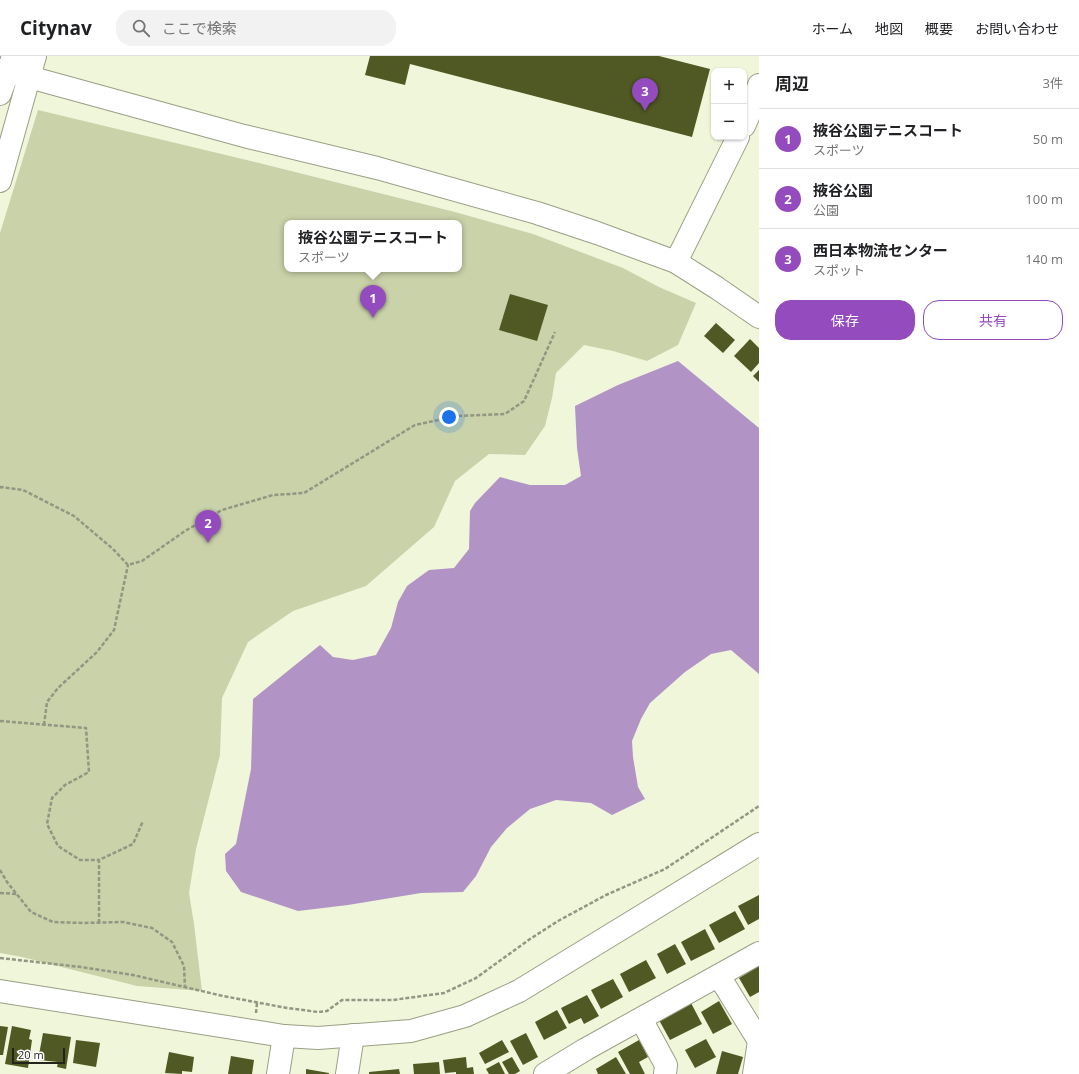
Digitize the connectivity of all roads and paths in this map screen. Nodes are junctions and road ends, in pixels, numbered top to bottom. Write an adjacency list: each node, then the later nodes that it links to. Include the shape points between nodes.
1 (35, 56): 3 (street)
2 (7, 66): 3 (street); 5 (street)
3 (29, 77): 8 (street); 9 (street, via 244,136 377,168 537,213)
4 (759, 85): 6 (street)
5 (0, 94)
6 (747, 118)
7 (737, 140): 9 (street)
8 (0, 182)
9 (676, 262): 10 (street)
10 (759, 317)
11 (555, 332): 13 (path, via 524,401 505,414 457,416 415,425 304,493 272,495 222,510 142,560)
12 (0, 488): 13 (path, via 23,490 74,516)
13 (128, 565): 15 (path, via 114,630 97,652 58,688 47,702)
14 (0, 721): 15 (path)
15 (44, 725): 19 (path, via 86,728 89,772 65,785 52,798 47,824 58,846 80,860)
16 (759, 806): 27 (path, via 664,869 606,895 558,921 476,978 444,993 393,1000 342,1000 327,1011 318,1012)
17 (143, 821): 19 (path, via 133,844)
18 (759, 844): 30 (street, via 519,991 465,1016 411,1030)
19 (99, 860): 23 (path)
20 (0, 870): 22 (path)
21 (0, 893): 22 (path)
22 (17, 894): 23 (path, via 31,912 53,922)
23 (99, 923): 27 (path, via 123,922 152,928 172,942 184,966)
24 (759, 953): 26 (street)
25 (0, 958): 27 (path, via 133,975)
26 (719, 976): 29 (street); 36 (street, via 759,1041)
27 (185, 988)
28 (0, 991): 31 (street)
29 (641, 1018): 34 (street); 35 (street, via 666,1065)
30 (353, 1035): 31 (street, via 318,1038); 33 (street)
31 (284, 1036): 32 (street)
32 (278, 1074)
33 (347, 1074)
34 (545, 1074)
35 (665, 1074)
36 (754, 1074)

